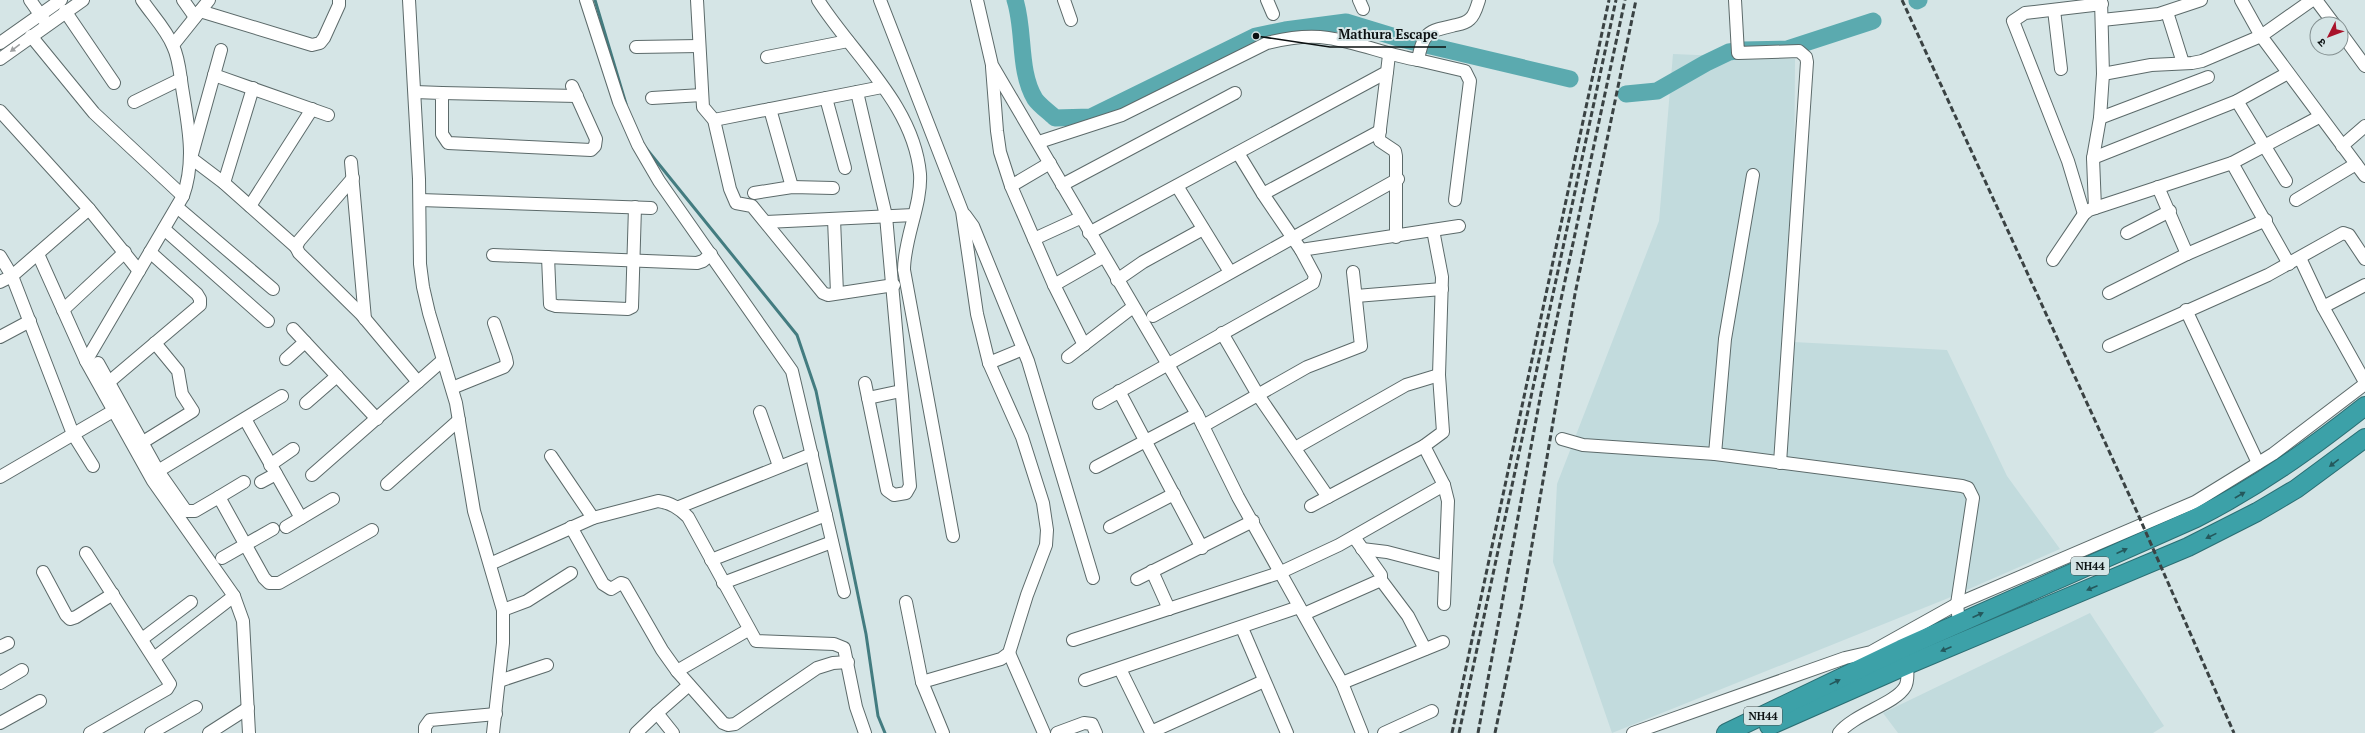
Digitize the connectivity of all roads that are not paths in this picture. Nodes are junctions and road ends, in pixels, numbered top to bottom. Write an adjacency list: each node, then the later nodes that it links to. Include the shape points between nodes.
1 (30, 0): 25 (street)
2 (83, 0): 22 (street)
3 (142, 0): 37 (street)
4 (183, 0): 26 (street)
5 (209, 0): 26 (street)
6 (338, 0): 26 (street, via 340,5 324,38 312,46)
7 (409, 0): 58 (street)
8 (586, 0): 133 (street, via 619,102 634,138 659,181)
9 (697, 0): 38 (street)
10 (818, 0): 34 (street)
11 (880, 0): 110 (street)
12 (977, 0): 47 (street)
13 (1064, 0): 29 (street)
14 (1267, 0): 27 (street)
15 (1479, 0): 42 (street, via 1471,19 1429,32 1422,40)
16 (1735, 0): 215 (street, via 1737,50 1741,54 1799,51 1806,57 1807,62)
17 (2201, 0): 24 (street)
18 (2241, 0): 33 (street)
19 (2312, 0): 33 (street)
20 (2316, 0): 28 (street)
21 (2102, 2): 23 (street); 30 (street)
22 (63, 5): 25 (street); 31 (street); 55 (street)
23 (2054, 10): 48 (street); 112 (street, via 2025,13 2013,21 2068,161)
24 (2167, 12): 30 (street); 46 (street)
25 (40, 14): 31 (street); 35 (street)
26 (198, 14): 37 (street)
27 (1274, 14)
28 (2328, 16)
29 (1071, 20)
30 (2102, 20): 51 (street)
31 (47, 24): 32 (street)
32 (31, 36): 44 (street, one-way to 44); 104 (street, via 98,117)
33 (2261, 36): 46 (street, via 2202,61); 50 (street)
34 (848, 41): 43 (street); 56 (street)
35 (0, 43)
36 (2349, 43): 45 (street)
37 (173, 45): 54 (street)
38 (699, 46): 39 (street); 62 (street)
39 (636, 47)
40 (221, 50): 52 (street)
41 (1390, 55): 42 (street); 49 (street); 76 (street, via 1329,38 1305,37 1273,42 1122,115)
42 (1418, 57): 102 (street, via 1465,71 1470,81)
43 (767, 58)
44 (0, 59)
45 (2364, 62)
46 (2183, 63): 51 (street, via 2151,65)
47 (992, 65): 76 (street); 94 (street, via 1000,152)
48 (2061, 70)
49 (1386, 72): 75 (street); 79 (street)
50 (2288, 73): 65 (street); 71 (street)
51 (2103, 74): 72 (street)
52 (214, 75): 57 (street); 80 (street)
53 (2208, 77): 72 (street)
54 (181, 79): 66 (street); 80 (street)
55 (114, 83)
56 (882, 87): 59 (street); 113 (street, via 906,124 913,143 920,175)
57 (253, 88): 67 (street); 92 (street)
58 (415, 92): 60 (street); 101 (street)
59 (857, 92): 64 (street); 114 (street)
60 (442, 93): 60 (street, via 442,134 448,143 591,150 595,146 596,139 574,91)
61 (1235, 93): 93 (street)
62 (702, 95): 63 (street); 73 (street, via 704,107)
63 (652, 98)
64 (826, 98): 68 (street); 86 (street)
65 (2237, 101): 78 (street); 81 (street)
66 (134, 102)
67 (312, 109): 70 (street); 105 (street)
68 (770, 109): 73 (street); 96 (street)
69 (0, 111): 109 (street)
70 (328, 115)
71 (2319, 117): 77 (street); 78 (street)
72 (2100, 118): 81 (street)
73 (714, 120): 118 (street, via 730,189 736,203 752,206)
74 (2365, 126): 77 (street)
75 (1380, 132): 90 (street, via 1380,141 1395,151); 100 (street)
76 (1039, 142): 83 (street)
77 (2342, 146): 85 (street)
78 (2264, 147): 84 (street); 91 (street)
79 (1238, 152): 95 (street); 100 (street)
80 (191, 158): 92 (street); 104 (street, via 188,183)
81 (2093, 158): 108 (street)
82 (350, 162): 89 (street)
83 (1050, 163): 93 (street); 94 (street)
84 (2232, 163): 97 (street); 117 (street)
85 (2356, 164): 88 (street); 103 (street)
86 (845, 168)
87 (1753, 175): 213 (street, via 1725,339)
88 (2365, 176)
89 (354, 178): 128 (street); 163 (street)
90 (1398, 179): 125 (street); 126 (street)
91 (2286, 180)
92 (224, 183): 105 (street)
93 (1062, 185): 115 (street)
94 (1011, 186): 127 (street)
95 (1177, 186): 120 (street); 123 (street)
96 (792, 187): 98 (street); 99 (street)
97 (2158, 187): 108 (street); 111 (street)
98 (833, 188)
99 (754, 193)
100 (1263, 194): 126 (street)
101 (420, 200): 106 (street); 177 (street, via 420,264 429,313)
102 (1455, 200)
103 (2296, 200)
104 (180, 202): 121 (street); 153 (street)
105 (250, 206): 128 (street)
106 (635, 207): 107 (street); 142 (street)
107 (651, 208)
108 (2095, 208): 112 (street)
109 (89, 209): 130 (street); 132 (street)
110 (962, 210): 174 (street, via 973,226); 180 (street, via 977,314)
111 (2170, 211): 124 (street); 134 (street)
112 (2084, 214): 141 (street)
113 (914, 215): 114 (street); 243 (street, via 905,247 904,270)
114 (886, 216): 116 (street); 150 (street)
115 (1080, 218): 123 (street); 127 (street)
116 (834, 219): 118 (street); 155 (street)
117 (2266, 220): 134 (street); 143 (street)
118 (766, 222): 155 (street, via 818,288 828,295)
119 (1459, 226): 122 (street)
120 (1203, 229): 145 (street); 148 (street, via 1143,262)
121 (164, 230): 131 (street); 165 (street)
122 (1433, 230): 125 (street); 154 (street, via 1441,264)
123 (1089, 233): 138 (street)
124 (2127, 233)
125 (1396, 237): 129 (street)
126 (1293, 238): 129 (street); 145 (street)
127 (1034, 239): 151 (street)
128 (296, 247): 163 (street)
129 (1301, 250): 168 (street, via 1314,276 1313,283)
130 (125, 252): 144 (street); 160 (street)
131 (150, 252): 144 (street); 171 (street, via 197,294 200,300 197,309)
132 (38, 254): 147 (street); 160 (street)
133 (711, 254): 142 (street, via 696,263); 212 (street, via 792,371)
134 (2187, 254): 156 (street)
135 (2364, 254): 140 (street, via 2346,232)
136 (493, 255): 139 (street)
137 (0, 256): 147 (street)
138 (1103, 257): 148 (street); 151 (street)
139 (548, 258): 142 (street); 142 (street, via 550,304 628,309 632,307)
140 (2300, 258): 143 (street); 159 (street)
141 (2053, 260)
142 (634, 261)
143 (2289, 264): 161 (street)
144 (139, 271): 178 (street)
145 (1230, 272): 162 (street)
146 (1353, 272): 157 (street)
147 (12, 276): 149 (street); 164 (street)
148 (1117, 280): 158 (street)
149 (0, 282)
150 (894, 285): 155 (street); 189 (street)
151 (1054, 285): 172 (street)
152 (2365, 285): 159 (street)
153 (273, 289)
154 (1442, 289): 157 (street); 182 (street)
155 (837, 294)
156 (2109, 294)
157 (1356, 296): 191 (street, via 1360,346 1316,362)
158 (1133, 307): 172 (street); 181 (street)
159 (2323, 308): 187 (street)
160 (63, 310): 178 (street)
161 (2186, 310): 173 (street); 216 (street)
162 (1153, 316)
163 (365, 319): 185 (street)
164 (30, 321): 169 (street); 204 (street)
165 (268, 321)
166 (494, 323): 188 (street, via 507,363 504,367)
167 (293, 329): 170 (street)
168 (1222, 333): 181 (street); 191 (street)
169 (0, 338)
170 (306, 342): 176 (street); 183 (street)
171 (155, 343): 184 (street); 207 (street, via 178,371 182,394 193,412)
172 (1084, 345): 175 (street)
173 (2109, 346)
174 (1023, 349): 180 (street); 258 (street)
175 (1068, 357)
176 (286, 359)
177 (443, 360): 185 (street); 188 (street)
178 (86, 361): 197 (street)
179 (98, 362): 184 (street)
180 (989, 363): 279 (street, via 1022,437 1043,503 1047,530 1046,545 1027,595)
181 (1166, 364): 190 (street); 199 (street)
182 (1439, 375): 209 (street, via 1444,428 1440,436); 210 (street, via 1406,385)
183 (337, 376): 195 (street); 201 (street)
184 (109, 382): 197 (street)
185 (418, 382): 201 (street)
186 (864, 383): 193 (street)
187 (2365, 383): 216 (street)
188 (452, 388): 202 (street)
189 (901, 391): 193 (street); 193 (street, via 910,486 906,493 894,495 887,490)
190 (1119, 391): 194 (street); 208 (street)
191 (1258, 395): 203 (street); 210 (street)
192 (282, 396): 200 (street)
193 (868, 398)
194 (1099, 402)
195 (306, 403)
196 (2365, 406): 272 (highway, NH44, one-way to 196, via 2189,521 2240,495 2308,452)
197 (118, 408): 204 (street); 207 (street); 264 (street, via 153,481)
198 (760, 412): 218 (street)
199 (1197, 414): 203 (street); 208 (street)
200 (245, 419): 220 (street); 221 (street)
201 (377, 419): 223 (street)
202 (459, 420): 226 (street); 252 (street, via 474,511)
203 (1203, 426): 237 (street)
204 (73, 434): 217 (street); 222 (street)
205 (2365, 438): 283 (highway, NH44, one-way to 283, via 2296,489 2220,532)
206 (1562, 439): 213 (street, via 1583,445)
207 (143, 442): 221 (street)
208 (1146, 443): 219 (street); 228 (street)
209 (1424, 446): 227 (street); 230 (street)
210 (1295, 448): 230 (street)
211 (293, 449): 220 (street)
212 (812, 454): 218 (street); 234 (street)
213 (1715, 454): 215 (street)
214 (551, 456): 236 (street)
215 (1780, 463): 268 (street, via 1968,488 1973,498)
216 (2258, 463): 268 (street, via 2195,502)
217 (93, 466)
218 (779, 466): 233 (street)
219 (1096, 467)
220 (273, 469): 225 (street); 235 (street)
221 (158, 471): 229 (street, via 186,511 195,511)
222 (2, 472)
223 (312, 475)
224 (244, 482): 229 (street)
225 (261, 482)
226 (388, 484)
227 (1444, 484): 244 (street); 253 (street, via 1448,500)
228 (1174, 494): 240 (street); 247 (street)
229 (219, 497): 246 (street)
230 (1328, 497): 232 (street)
231 (334, 499): 235 (street)
232 (1311, 506)
233 (678, 508): 236 (street, via 658,501); 251 (street, via 688,517)
234 (826, 515): 245 (street); 251 (street)
235 (301, 518): 238 (street)
236 (593, 518): 239 (street)
237 (1253, 521): 247 (street); 256 (street)
238 (286, 527)
239 (571, 527): 252 (street); 286 (street, via 603,584 611,589 621,583 626,587)
240 (1110, 527)
241 (273, 529): 246 (street)
242 (372, 530): 246 (street, via 274,584 264,578)
243 (953, 536)
244 (1354, 537): 248 (street); 256 (street)
245 (832, 542): 261 (street); 262 (street)
246 (245, 545): 250 (street)
247 (1202, 548): 254 (street)
248 (1362, 549): 253 (street, via 1387,552); 260 (street, via 1381,575)
249 (86, 553): 263 (street)
250 (222, 558)
251 (711, 560): 261 (street)
252 (490, 564): 269 (street)
253 (1445, 567): 267 (street)
254 (1152, 571): 259 (street); 270 (street)
255 (43, 572): 263 (street, via 70,618 76,617)
256 (1280, 572): 270 (street); 271 (street)
257 (571, 573): 269 (street, via 526,601)
258 (1093, 578)
259 (1137, 579)
260 (1381, 580): 271 (street); 278 (street, via 1408,616)
261 (723, 583): 274 (street)
262 (844, 592)
263 (113, 594): 275 (street)
264 (234, 596): 280 (street); 297 (street, via 243,621)
265 (191, 602): 275 (street)
266 (906, 602): 291 (street)
267 (1444, 604)
268 (1957, 604): 272 (street); 319 (street, via 1871,652 1845,658)
269 (503, 610): 290 (street)
270 (1169, 610): 276 (street)
271 (1302, 610): 273 (street); 292 (street)
272 (1959, 623): 295 (highway, NH44, one-way to 272)
273 (1242, 628): 284 (street); 288 (street)
274 (748, 630): 281 (street, via 756,641 763,643 839,645 844,648); 286 (street)
275 (142, 639): 280 (street)
276 (1073, 640)
277 (1443, 642): 278 (street)
278 (1425, 649): 292 (street)
279 (1010, 653): 291 (street, via 1001,659); 313 (street)
280 (154, 658): 303 (street, via 168,678 170,684 167,689)
281 (848, 662): 293 (street, via 817,668 735,724 728,726); 311 (street, via 856,707)
282 (547, 665): 290 (street)
283 (1907, 665): 295 (highway, NH44); 302 (street, via 1908,679 1900,692 1853,720)
284 (1120, 669): 287 (street); 288 (street, via 1151,732)
285 (22, 670): 289 (street)
286 (677, 671): 293 (street)
287 (1084, 680)
288 (1264, 681): 316 (street)
289 (0, 682)
290 (499, 682): 300 (street)
291 (922, 682): 312 (street)
292 (1342, 683): 317 (street)
293 (689, 685): 299 (street)
294 (40, 701): 301 (street)
295 (1802, 705): 320 (highway, NH44); 321 (highway, NH44)
296 (196, 707): 304 (street)
297 (248, 708): 305 (street); 306 (street)
298 (1432, 711): 318 (street)
299 (657, 713): 309 (street); 310 (street)
300 (496, 714): 307 (street, via 430,720 425,727); 308 (street)
301 (0, 723)
302 (1840, 732)
303 (90, 733)
304 (151, 733)
305 (209, 733)
306 (249, 733)
307 (426, 733)
308 (493, 733)
309 (636, 733)
310 (673, 733)
311 (866, 733)
312 (943, 733)
313 (1044, 733)
314 (1057, 733): 315 (street, via 1084,723 1092,724)
315 (1096, 733)
316 (1287, 733)
317 (1362, 733)
318 (1384, 733)
319 (1633, 733)
320 (1726, 733)
321 (1754, 733)

